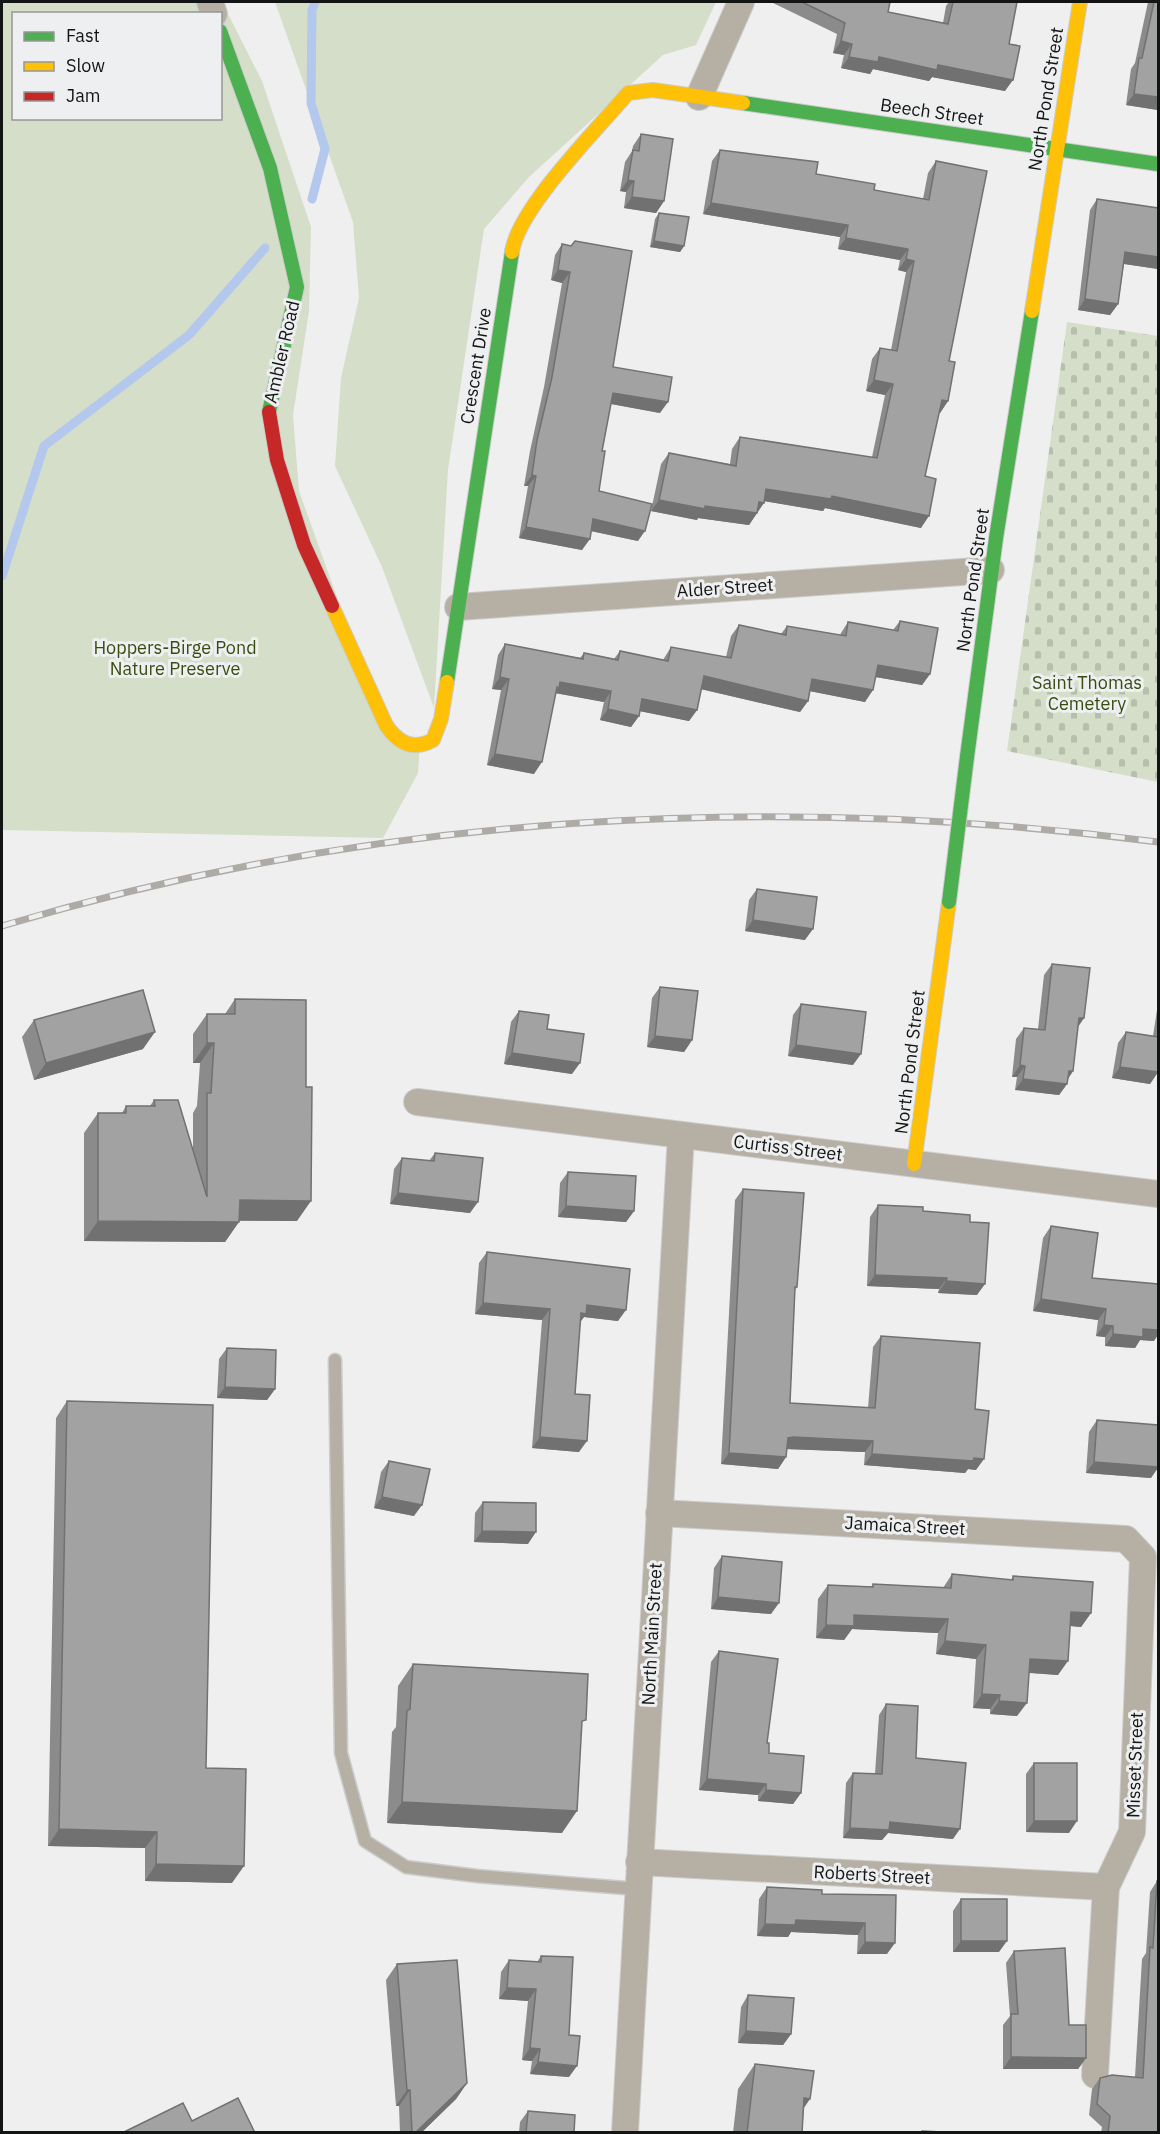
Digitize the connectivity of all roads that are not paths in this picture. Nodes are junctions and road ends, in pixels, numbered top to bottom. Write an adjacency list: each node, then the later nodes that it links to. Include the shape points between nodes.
1 (741, 2): 4 (street)
2 (1080, 2): 5 (street, North Pond Street)
3 (222, 36): 9 (street, Ambler Road, via 270,168 297,287 268,416 277,460 304,545 386,725 404,744)
4 (699, 97): 5 (street, Beech Street); 8 (street, Crescent Drive, via 653,90 628,93 544,193 514,237)
5 (1056, 149): 6 (street, Beech Street); 7 (street, North Pond Street)
6 (1158, 164)
7 (992, 570): 8 (street, Alder Street); 12 (street, North Pond Street, bridge)
8 (458, 607): 9 (street, Crescent Drive, via 439,729 433,740)
9 (421, 746)
10 (417, 1102): 11 (street, Curtiss Street)
11 (681, 1135): 12 (street, Curtiss Street); 15 (street, North Main Street)
12 (914, 1164): 13 (street, Curtiss Street)
13 (1158, 1194)
14 (334, 1359): 19 (lane, via 341,1753 365,1841 406,1867)
15 (658, 1513): 16 (street, Jamaica Street, via 1126,1539); 17 (street, North Main Street)
16 (1143, 1557): 18 (street, Misset Street, via 1132,1832)
17 (639, 1862): 18 (street, Roberts Street); 19 (street, North Main Street)
18 (1106, 1887): 20 (street, Misset Street)
19 (638, 1889): 21 (street, North Main Street)
20 (1095, 2075)
21 (626, 2133)

